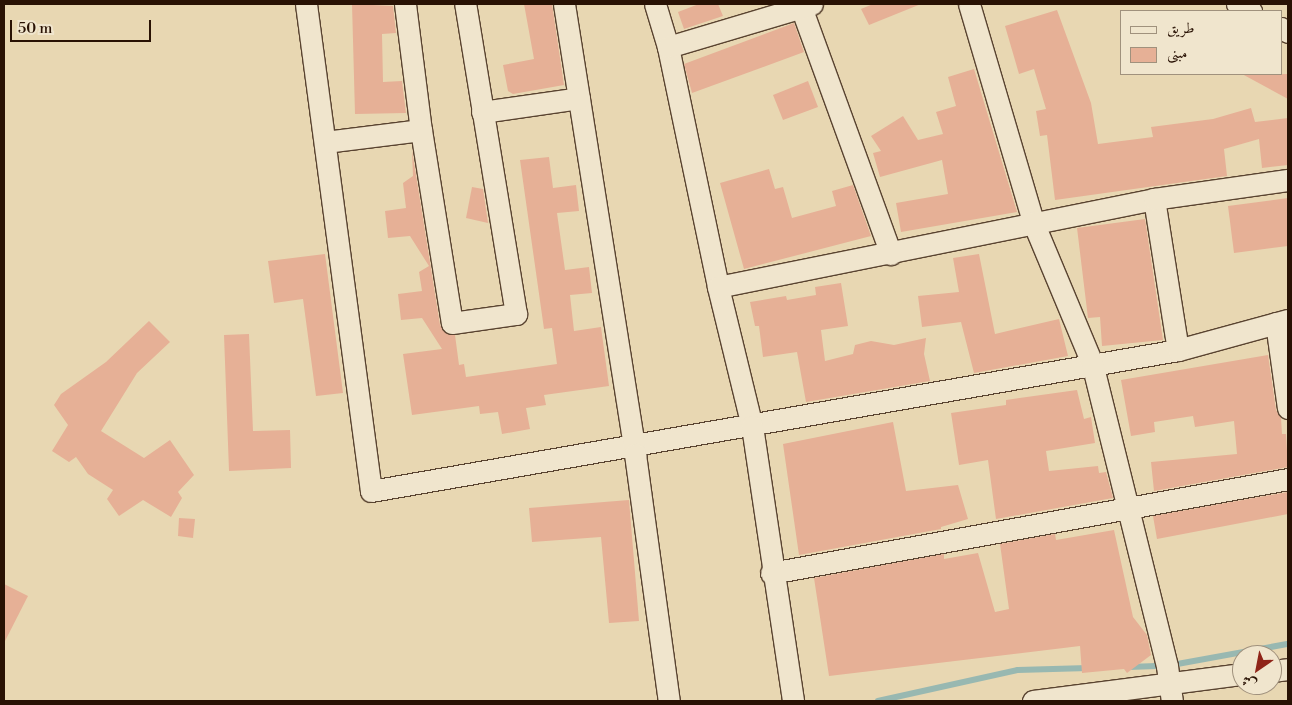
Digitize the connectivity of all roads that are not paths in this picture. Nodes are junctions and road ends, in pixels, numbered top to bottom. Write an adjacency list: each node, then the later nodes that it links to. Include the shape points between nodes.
1 (306, 4): 14 (street)
2 (405, 4): 13 (street)
3 (465, 4): 12 (street)
4 (564, 4): 11 (street)
5 (655, 4): 10 (street)
6 (969, 4): 17 (street)
7 (1237, 4): 9 (street)
8 (807, 5): 10 (street); 18 (street)
9 (1249, 10)
10 (668, 47): 19 (street)
11 (579, 98): 12 (street); 25 (street)
12 (482, 112): 13 (street, via 516,314 452,323)
13 (421, 130): 14 (street)
14 (325, 142): 25 (street, via 372,491)
15 (1288, 180): 16 (street)
16 (1154, 198): 17 (street); 21 (street)
17 (1033, 222): 18 (street); 22 (street)
18 (891, 254): 19 (street)
19 (718, 287): 24 (street)
20 (1282, 321): 21 (street); 23 (street)
21 (1178, 350): 22 (street)
22 (1092, 363): 24 (street); 27 (street)
23 (1288, 408)
24 (752, 426): 25 (street); 28 (street)
25 (634, 446): 31 (street)
26 (1288, 479): 27 (street)
27 (1127, 509): 28 (street); 30 (street)
28 (771, 573): 32 (street)
29 (1232, 677): 30 (street)
30 (1171, 692): 33 (street)
31 (669, 701)
32 (793, 701)
33 (1033, 701)

